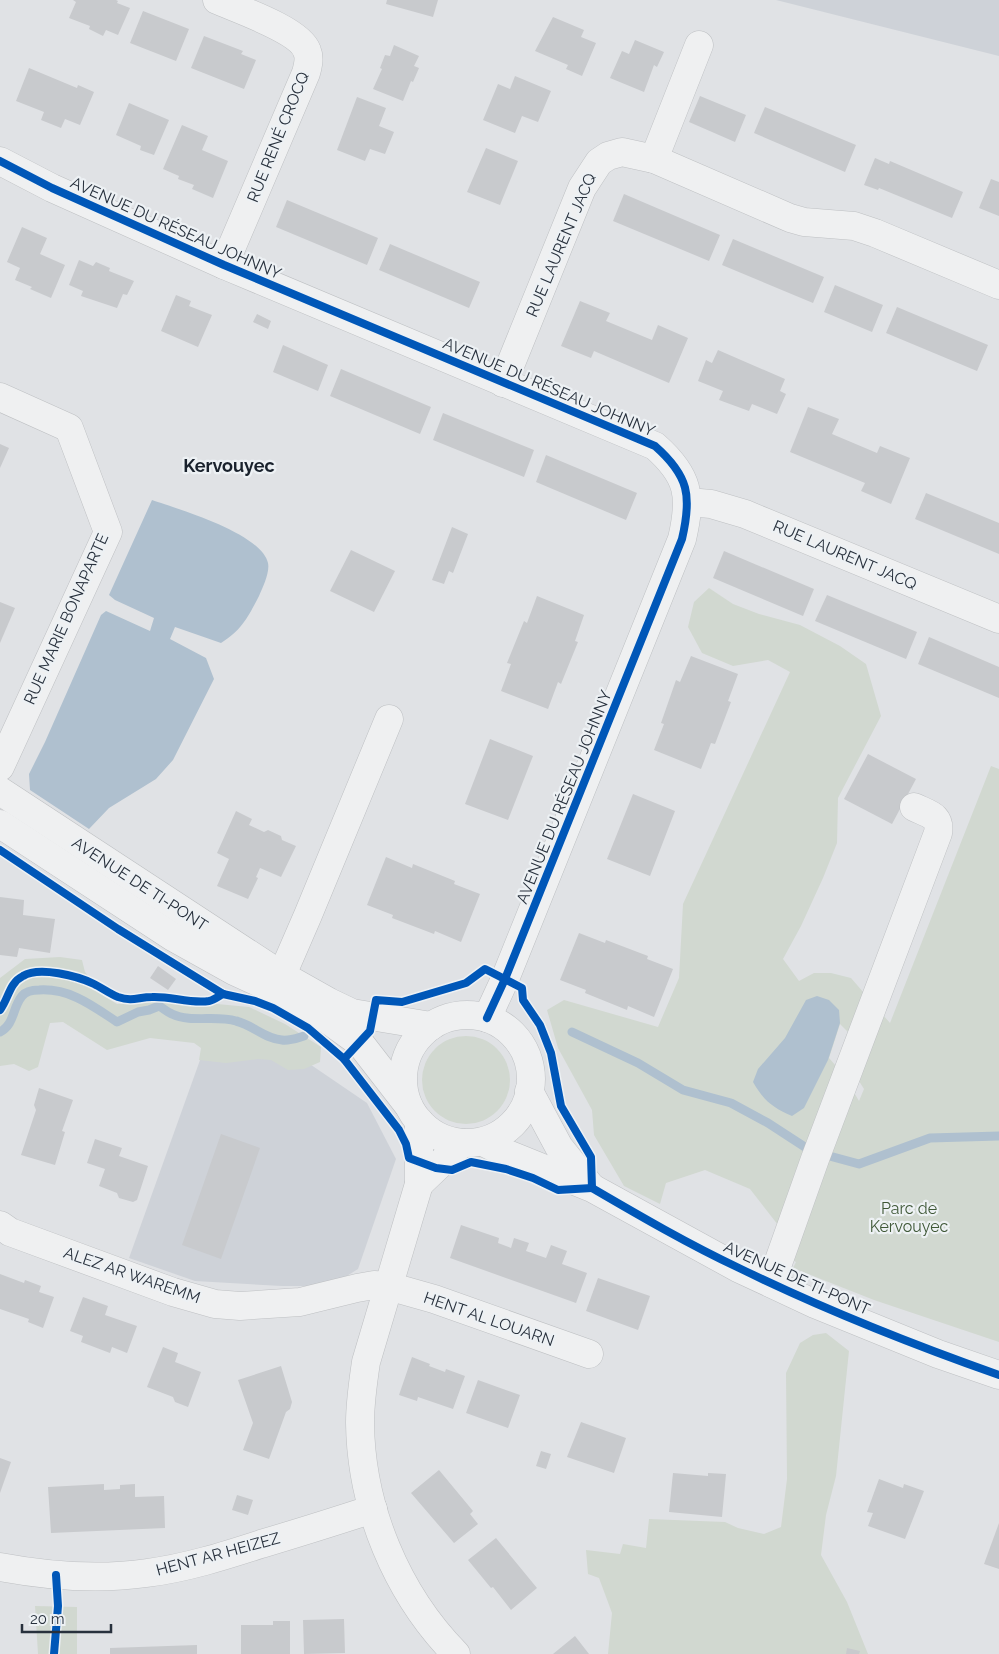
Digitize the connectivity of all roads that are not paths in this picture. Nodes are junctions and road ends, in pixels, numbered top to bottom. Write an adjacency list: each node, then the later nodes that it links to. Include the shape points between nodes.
1 (217, 0): 5 (street, RUE RENÉ CROCQ, via 283,28 307,49 309,60)
2 (699, 45): 3 (street)
3 (654, 159): 6 (street, RUE LAURENT JACQ, via 790,218 854,226); 7 (street, RUE LAURENT JACQ, via 622,152 608,156 591,172)
4 (2, 167): 5 (street, AVENUE DU RÉSEAU JOHNNY)
5 (224, 265): 7 (street, AVENUE DU RÉSEAU JOHNNY)
6 (999, 285)
7 (503, 383): 9 (street, AVENUE DU RÉSEAU JOHNNY, via 655,446 680,472)
8 (0, 397): 12 (street, RUE MARIE BONAPARTE, via 69,428 108,532)
9 (688, 502): 10 (street, RUE LAURENT JACQ, via 711,504 745,514); 17 (street, AVENUE DU RÉSEAU JOHNNY, via 682,539)
10 (999, 619)
11 (389, 719): 16 (street)
12 (0, 767)
13 (0, 791): 16 (street, AVENUE DE TI-PONT)
14 (914, 807): 25 (street, via 937,819 940,825 938,833)
15 (0, 824): 16 (street, AVENUE DE TI-PONT, via 173,937 234,972)
16 (277, 982): 18 (street, AVENUE DE TI-PONT, via 352,1013); 20 (street, AVENUE DE TI-PONT, via 360,1043)
17 (487, 1018): 18 (street, via 468,1015 448,1018); 19 (street, via 502,1025 524,1049 530,1065)
18 (431, 1026): 20 (street, via 408,1053 404,1070 403,1088)
19 (530, 1092): 21 (street, via 515,1123 503,1133); 23 (street, AVENUE DE TI-PONT, via 560,1147)
20 (414, 1113): 21 (street, via 431,1133 446,1140); 22 (street)
21 (473, 1143): 22 (street); 23 (street, AVENUE DE TI-PONT)
22 (419, 1184): 26 (street)
23 (592, 1188): 25 (street, AVENUE DE TI-PONT, via 716,1257)
24 (0, 1224): 26 (street, ALEZ AR WAREMM, via 10,1232 173,1292 215,1304 240,1306 300,1302 357,1288)
25 (772, 1283): 28 (street, AVENUE DE TI-PONT, via 938,1354)
26 (388, 1286): 27 (street, HENT AL LOUARN); 29 (street, via 366,1362 362,1388 362,1451)
27 (589, 1354)
28 (999, 1375)
29 (373, 1509): 30 (street, HENT AR HEIZEZ, via 235,1553 146,1573 72,1576); 31 (street, via 408,1592)
30 (0, 1567)
31 (456, 1654)

